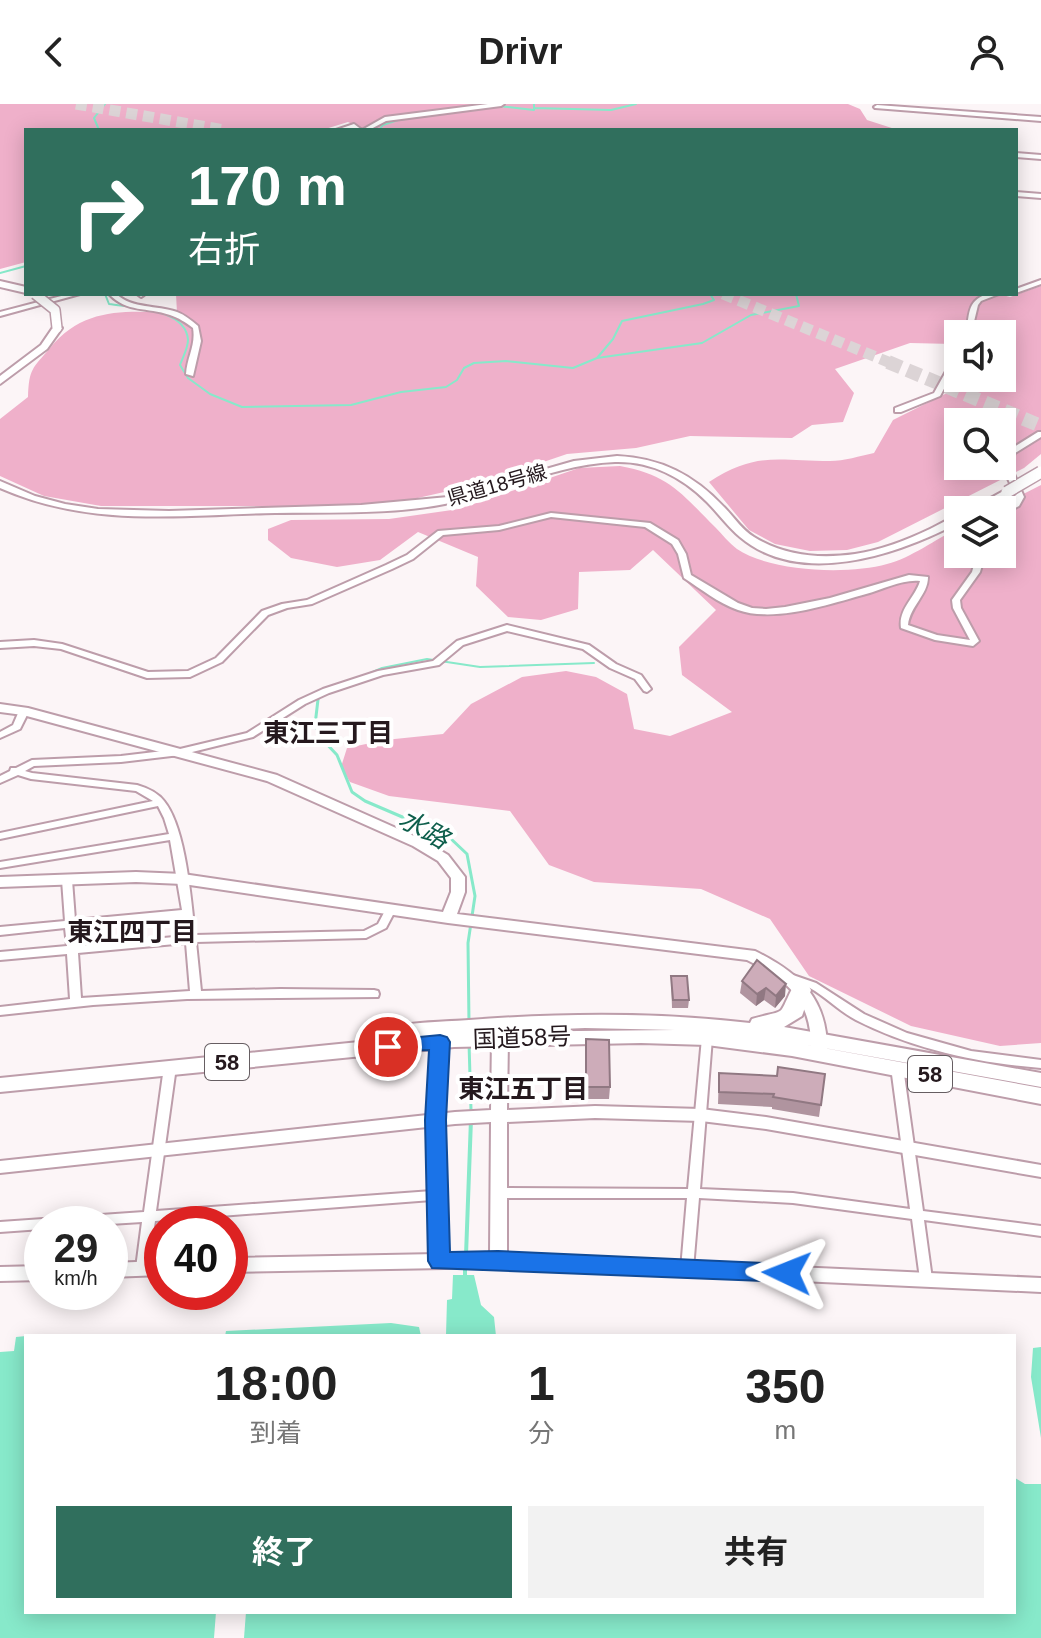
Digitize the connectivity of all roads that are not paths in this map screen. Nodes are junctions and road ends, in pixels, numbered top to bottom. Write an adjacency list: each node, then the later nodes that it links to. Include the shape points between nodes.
1 (501, 104): 4 (street, via 385,119)
2 (877, 107): 3 (street)
3 (1041, 119)
4 (366, 128)
5 (1018, 155): 6 (street)
6 (1041, 157)
7 (1018, 194): 8 (street)
8 (1041, 196)
9 (1041, 282): 12 (street)
10 (0, 284): 11 (street)
11 (24, 290)
12 (1018, 290)
13 (38, 296): 20 (street, bridge, via 55,310 57,328 44,347)
14 (69, 296): 17 (street)
15 (115, 296): 19 (street, via 129,306 177,313 196,327 198,349)
16 (985, 296): 18 (street, via 970,312)
17 (0, 314)
18 (971, 320)
19 (190, 374)
20 (0, 381)
21 (944, 382): 22 (street, via 937,394)
22 (898, 410)
23 (1041, 434): 27 (street, via 1009,456 1006,465 1020,497)
24 (1041, 472): 26 (street, bridge)
25 (0, 484): 28 (street, 県道18号線, via 57,505 141,513 374,509 438,502 594,460 620,459 676,471 693,481 751,539 775,550 849,558 890,551)
26 (1000, 496)
27 (1016, 504)
28 (944, 526)
29 (977, 568): 30 (street, via 956,600 973,643 904,626 908,607 925,586 922,577 756,612 687,576 679,548 655,529 560,515 441,533 389,567 309,602 265,613 219,660 190,674 147,675 62,647)
30 (0, 645)
31 (647, 689): 35 (street, via 638,677 586,647 507,628 460,643 436,663 326,691 250,735)
32 (0, 708): 33 (street)
33 (24, 711): 34 (street, via 17,727); 35 (street)
34 (0, 735)
35 (180, 752): 36 (street, via 32,763); 47 (street, via 292,785 431,850 458,877)
36 (14, 770): 37 (street); 38 (street, via 137,788)
37 (0, 780)
38 (160, 803): 39 (street); 40 (street)
39 (0, 836)
40 (173, 836): 41 (street); 42 (street)
41 (0, 865)
42 (183, 879): 43 (street); 45 (street); 46 (street)
43 (67, 880): 44 (street); 48 (street)
44 (0, 882)
45 (391, 909): 47 (street); 50 (street, via 382,926 366,934)
46 (187, 913): 48 (street); 50 (street)
47 (455, 919): 53 (street, via 736,952 763,960)
48 (71, 924): 49 (street); 51 (street)
49 (0, 931)
50 (190, 939): 51 (street); 54 (street)
51 (73, 948): 52 (street); 56 (street)
52 (0, 956)
53 (796, 984): 58 (highway, via 795,1011 781,1021); 61 (street, via 814,1006); 62 (street, via 818,988 879,1026 928,1044)
54 (196, 993): 55 (street); 56 (street)
55 (374, 994)
56 (76, 1001): 57 (street)
57 (0, 1011)
58 (706, 1032): 59 (highway, 国道58号 / 58); 61 (highway, 国道58号 / 58); 70 (street)
59 (489, 1033): 60 (highway, 国道58号 / 58); 69 (street)
60 (449, 1037): 63 (highway, 国道58号 / 58); 65 (highway, 国道58号 / 58); 71 (street)
61 (820, 1047): 64 (highway, 国道58号 / 58); 66 (highway, 国道58号 / 58)
62 (1041, 1064)
63 (170, 1067): 67 (highway, 国道58号 / 58); 73 (street)
64 (897, 1067): 68 (highway, 国道58号 / 58); 72 (street)
65 (0, 1073)
66 (1041, 1080)
67 (0, 1085)
68 (1041, 1096)
69 (500, 1115): 70 (street); 71 (street); 76 (street)
70 (701, 1115): 72 (street); 77 (street)
71 (436, 1120): 73 (street); 78 (street)
72 (908, 1146): 75 (street); 81 (street)
73 (156, 1152): 74 (street); 79 (street)
74 (0, 1167)
75 (1041, 1171)
76 (498, 1193): 77 (street); 86 (street)
77 (693, 1193): 81 (street); 91 (street)
78 (438, 1195): 80 (street); 87 (street)
79 (151, 1206)
80 (248, 1209)
81 (918, 1213): 84 (street); 94 (street)
82 (24, 1225): 83 (street)
83 (0, 1227)
84 (1041, 1231)
85 (144, 1255): 89 (street)
86 (498, 1260): 87 (street); 91 (street)
87 (448, 1261): 88 (street)
88 (248, 1265)
89 (142, 1268): 90 (street)
90 (128, 1269)
91 (687, 1269): 94 (street)
92 (24, 1273): 93 (street)
93 (0, 1274)
94 (926, 1279): 95 (street)
95 (1041, 1285)

